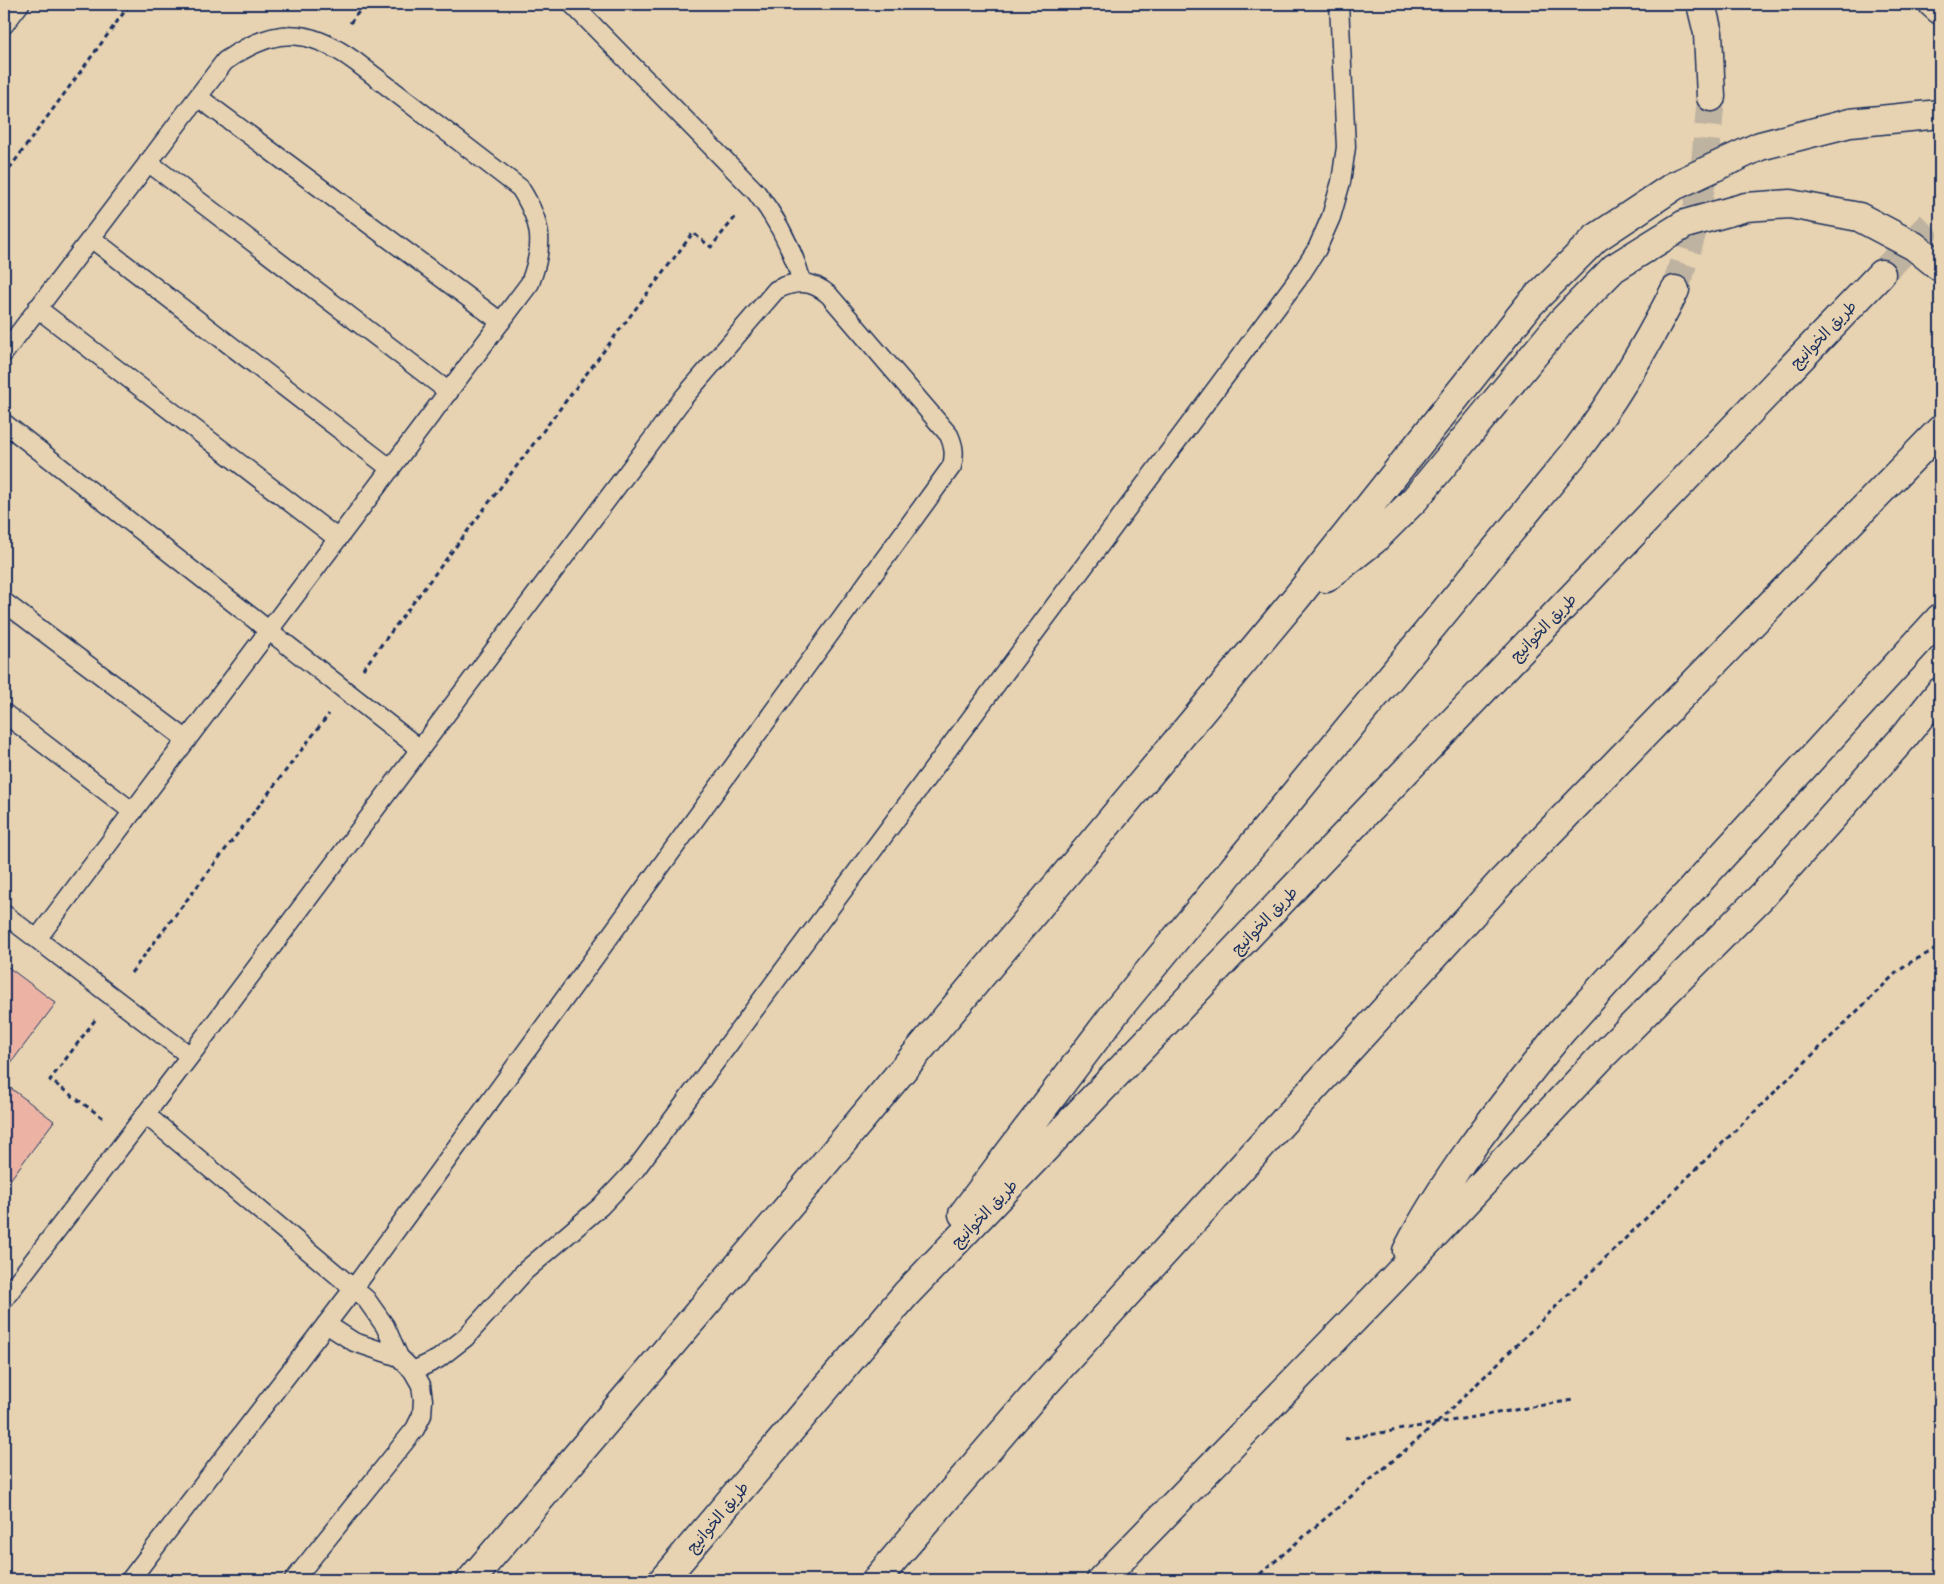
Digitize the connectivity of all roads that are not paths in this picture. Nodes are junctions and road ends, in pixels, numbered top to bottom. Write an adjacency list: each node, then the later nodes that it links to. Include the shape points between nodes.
1 (20, 4): 7 (lane)
2 (572, 4): 15 (lane, via 756,192 785,234)
3 (1339, 4): 46 (lane, via 1346,147 1341,182 1317,249 1298,280 635,1170 600,1207 525,1271 465,1338 438,1359)
4 (1701, 4): 9 (main road, via 1708,33)
5 (1933, 4): 6 (main road)
6 (1940, 10)
7 (4, 25)
8 (198, 97): 11 (lane); 18 (lane); 18 (lane, via 225,61 249,44 276,36 305,36 333,45 356,62 520,188 533,209 540,234 539,259 530,283)
9 (1711, 97)
10 (1940, 114): 25 (main road, via 1850,123 1760,146 1674,186 1596,238 1530,304)
11 (148, 162): 12 (lane); 20 (lane)
12 (91, 238): 17 (lane); 23 (lane)
13 (1940, 267): 25 (main road, via 1914,246 1859,217 1790,204 1746,207 1685,224 1614,268 1562,321 1415,499 1374,540 1328,578)
14 (1881, 274): 42 (main road, طريق الخوانيج)
15 (802, 282): 34 (lane, via 776,290 684,397); 41 (lane, via 818,285 829,295 949,434 953,444 952,466)
16 (1675, 290): 42 (main road, via 1612,404 1573,456 1118,1008)
17 (37, 308): 19 (lane); 24 (lane)
18 (501, 322): 20 (lane)
19 (4, 352)
20 (449, 392): 23 (lane)
21 (4, 423): 28 (lane)
22 (1940, 430): 51 (main road, via 1502,881 1041,1388)
23 (391, 468): 24 (lane)
24 (338, 539): 28 (lane)
25 (1297, 597): 49 (main road, via 795,1199)
26 (4, 602): 33 (lane)
27 (1940, 618): 40 (main road, via 1561,1032 1504,1104 1423,1220)
28 (269, 631): 33 (lane); 34 (lane)
29 (1940, 692): 32 (main road)
30 (1940, 708): 32 (main road)
31 (4, 714): 35 (lane)
32 (1902, 738): 40 (main road, via 1763,895 1605,1053)
33 (187, 740): 35 (lane)
34 (420, 749): 38 (lane)
35 (133, 812): 37 (lane)
36 (4, 914): 37 (lane)
37 (37, 939): 38 (lane)
38 (190, 1056): 39 (lane)
39 (145, 1114): 41 (lane); 43 (lane)
40 (1393, 1279): 52 (main road)
41 (354, 1288): 44 (lane); 45 (lane, via 381,1319)
42 (906, 1294): 50 (main road, طريق الخوانيج)
43 (4, 1299)
44 (326, 1324): 45 (lane, via 354,1342); 47 (lane)
45 (400, 1357): 46 (lane)
46 (413, 1371): 48 (lane, via 421,1385 423,1400 422,1415 415,1429)
47 (130, 1580)
48 (294, 1580)
49 (470, 1580)
50 (663, 1580)
51 (876, 1580)
52 (1101, 1580)

